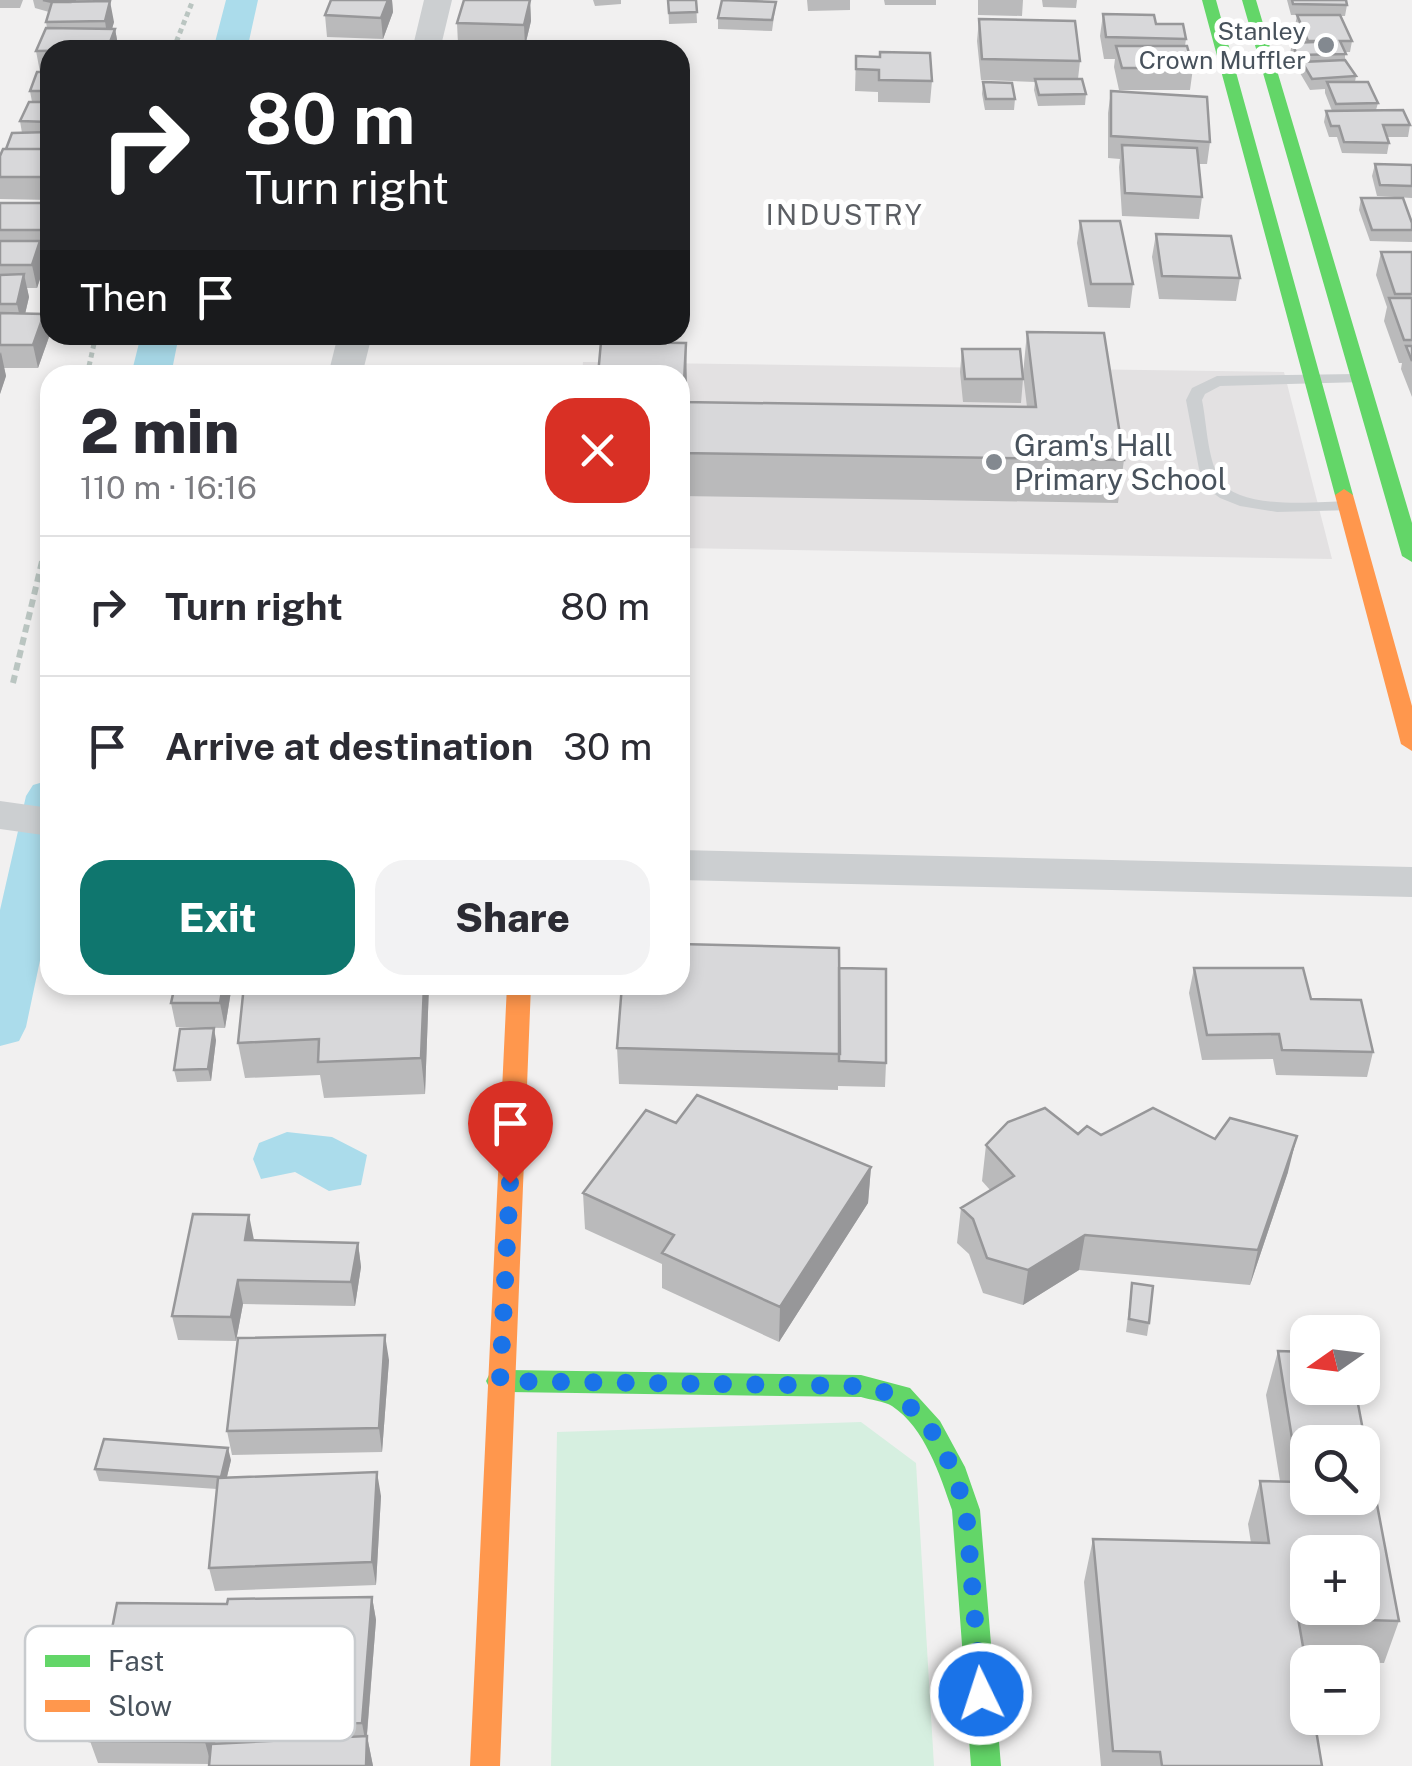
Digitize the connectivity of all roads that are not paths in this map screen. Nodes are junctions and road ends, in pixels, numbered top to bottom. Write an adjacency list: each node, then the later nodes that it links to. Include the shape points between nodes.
1 (438, 0): 4 (street)
2 (1209, 0): 5 (main road)
3 (1248, 0): 6 (main road)
4 (428, 40)
5 (1311, 379): 6 (lane); 7 (main road); 7 (lane, via 1228,379 1198,391 1194,400 1211,477 1228,496 1250,503)
6 (1358, 379): 7 (main road)
7 (1373, 506): 8 (main road); 9 (main road)
8 (1412, 556)
9 (1412, 744)
10 (0, 816): 11 (street)
11 (40, 821)
12 (690, 864): 13 (street)
13 (1412, 882)
14 (519, 995): 15 (main road)
15 (500, 1381): 16 (main road); 17 (main road, via 861,1386 900,1396 930,1428 966,1510)
16 (485, 1766)
17 (986, 1766)

